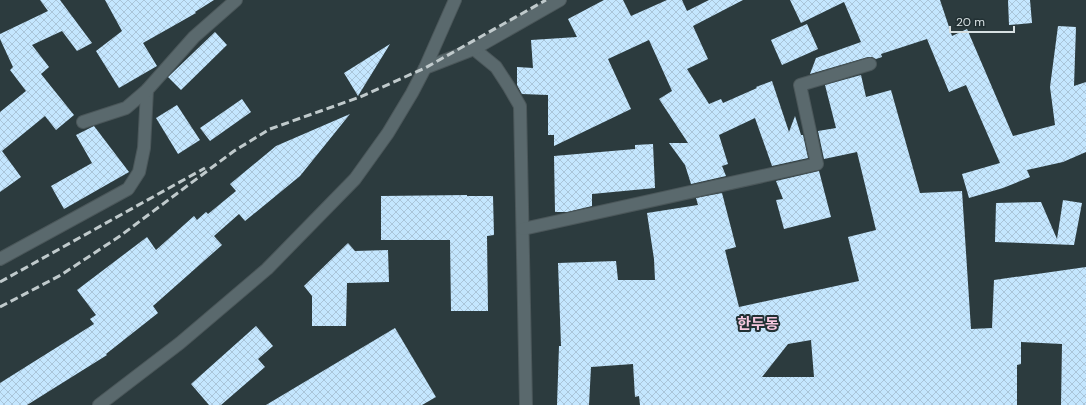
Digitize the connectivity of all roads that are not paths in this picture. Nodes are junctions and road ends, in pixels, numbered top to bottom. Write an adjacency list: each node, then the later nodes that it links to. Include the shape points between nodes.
1 (236, 0): 7 (street, via 194,37)
2 (455, 0): 6 (street)
3 (560, 0): 4 (street)
4 (474, 49): 6 (street); 9 (street, via 496,67 520,106)
5 (870, 64): 9 (street, via 800,85 817,164)
6 (425, 68): 11 (street, via 388,133 354,179 267,269 180,343)
7 (147, 90): 8 (street, via 126,108); 10 (street, via 144,148 139,172 128,189)
8 (83, 122)
9 (523, 229): 12 (street)
10 (0, 259)
11 (99, 405)
12 (526, 405)

